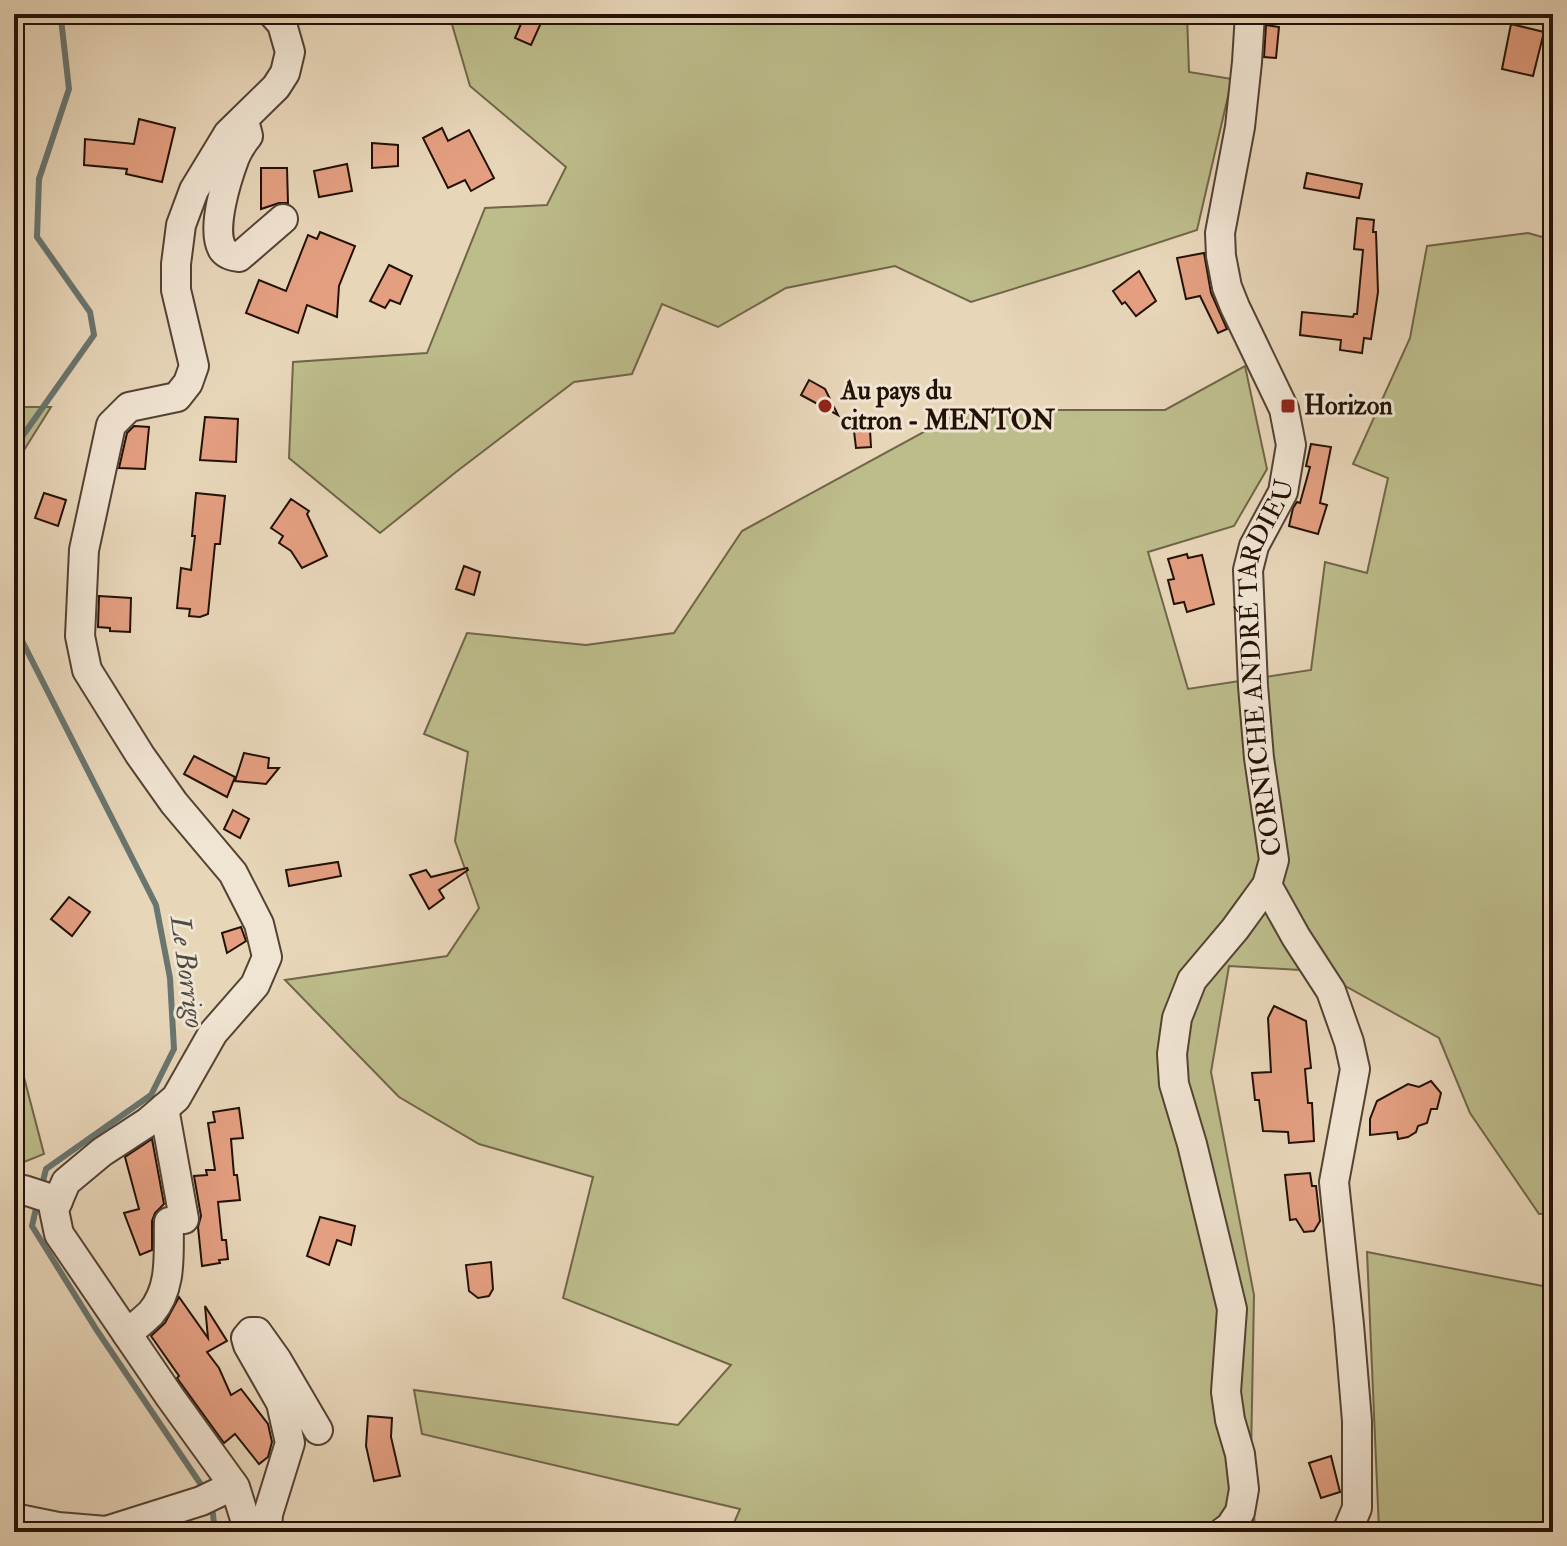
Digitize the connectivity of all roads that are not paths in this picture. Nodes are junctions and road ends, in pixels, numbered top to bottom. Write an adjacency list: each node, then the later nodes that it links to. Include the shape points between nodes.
1 (273, 14): 3 (street, via 282,24 290,52 285,73)
2 (1250, 14): 5 (street, CORNICHE ANDRÉ TARDIEU, via 1240,127 1220,233 1227,287 1284,409 1291,445 1283,492 1254,546 1248,570 1259,758 1274,860)
3 (240, 122): 4 (street, via 248,136 235,155 219,220 224,252 239,257); 6 (street, via 194,190 181,225 176,290 194,366 188,383 177,397 129,407 111,425 84,550 80,636 87,670 174,803 233,873 259,924 267,957 255,985 213,1033 176,1098)
4 (283, 219)
5 (1267, 885): 14 (street, CORNICHE ANDRÉ TARDIEU, via 1192,980 1177,1018 1172,1054 1174,1084 1232,1309 1226,1392 1244,1489 1240,1512); 15 (street, via 1331,991 1355,1069 1334,1182 1357,1421 1357,1508)
6 (164, 1108): 7 (street, via 66,1182); 8 (street, via 176,1221 168,1273 152,1312)
7 (36, 1195): 8 (street, via 54,1210 59,1234)
8 (127, 1334): 10 (street)
9 (318, 1430): 13 (street, via 277,1360 257,1332 251,1332 248,1345 281,1403 290,1443)
10 (219, 1491): 11 (street, via 106,1531); 12 (street)
11 (14, 1518)
12 (249, 1532)
13 (267, 1532)
14 (1223, 1532)
15 (1347, 1532)

